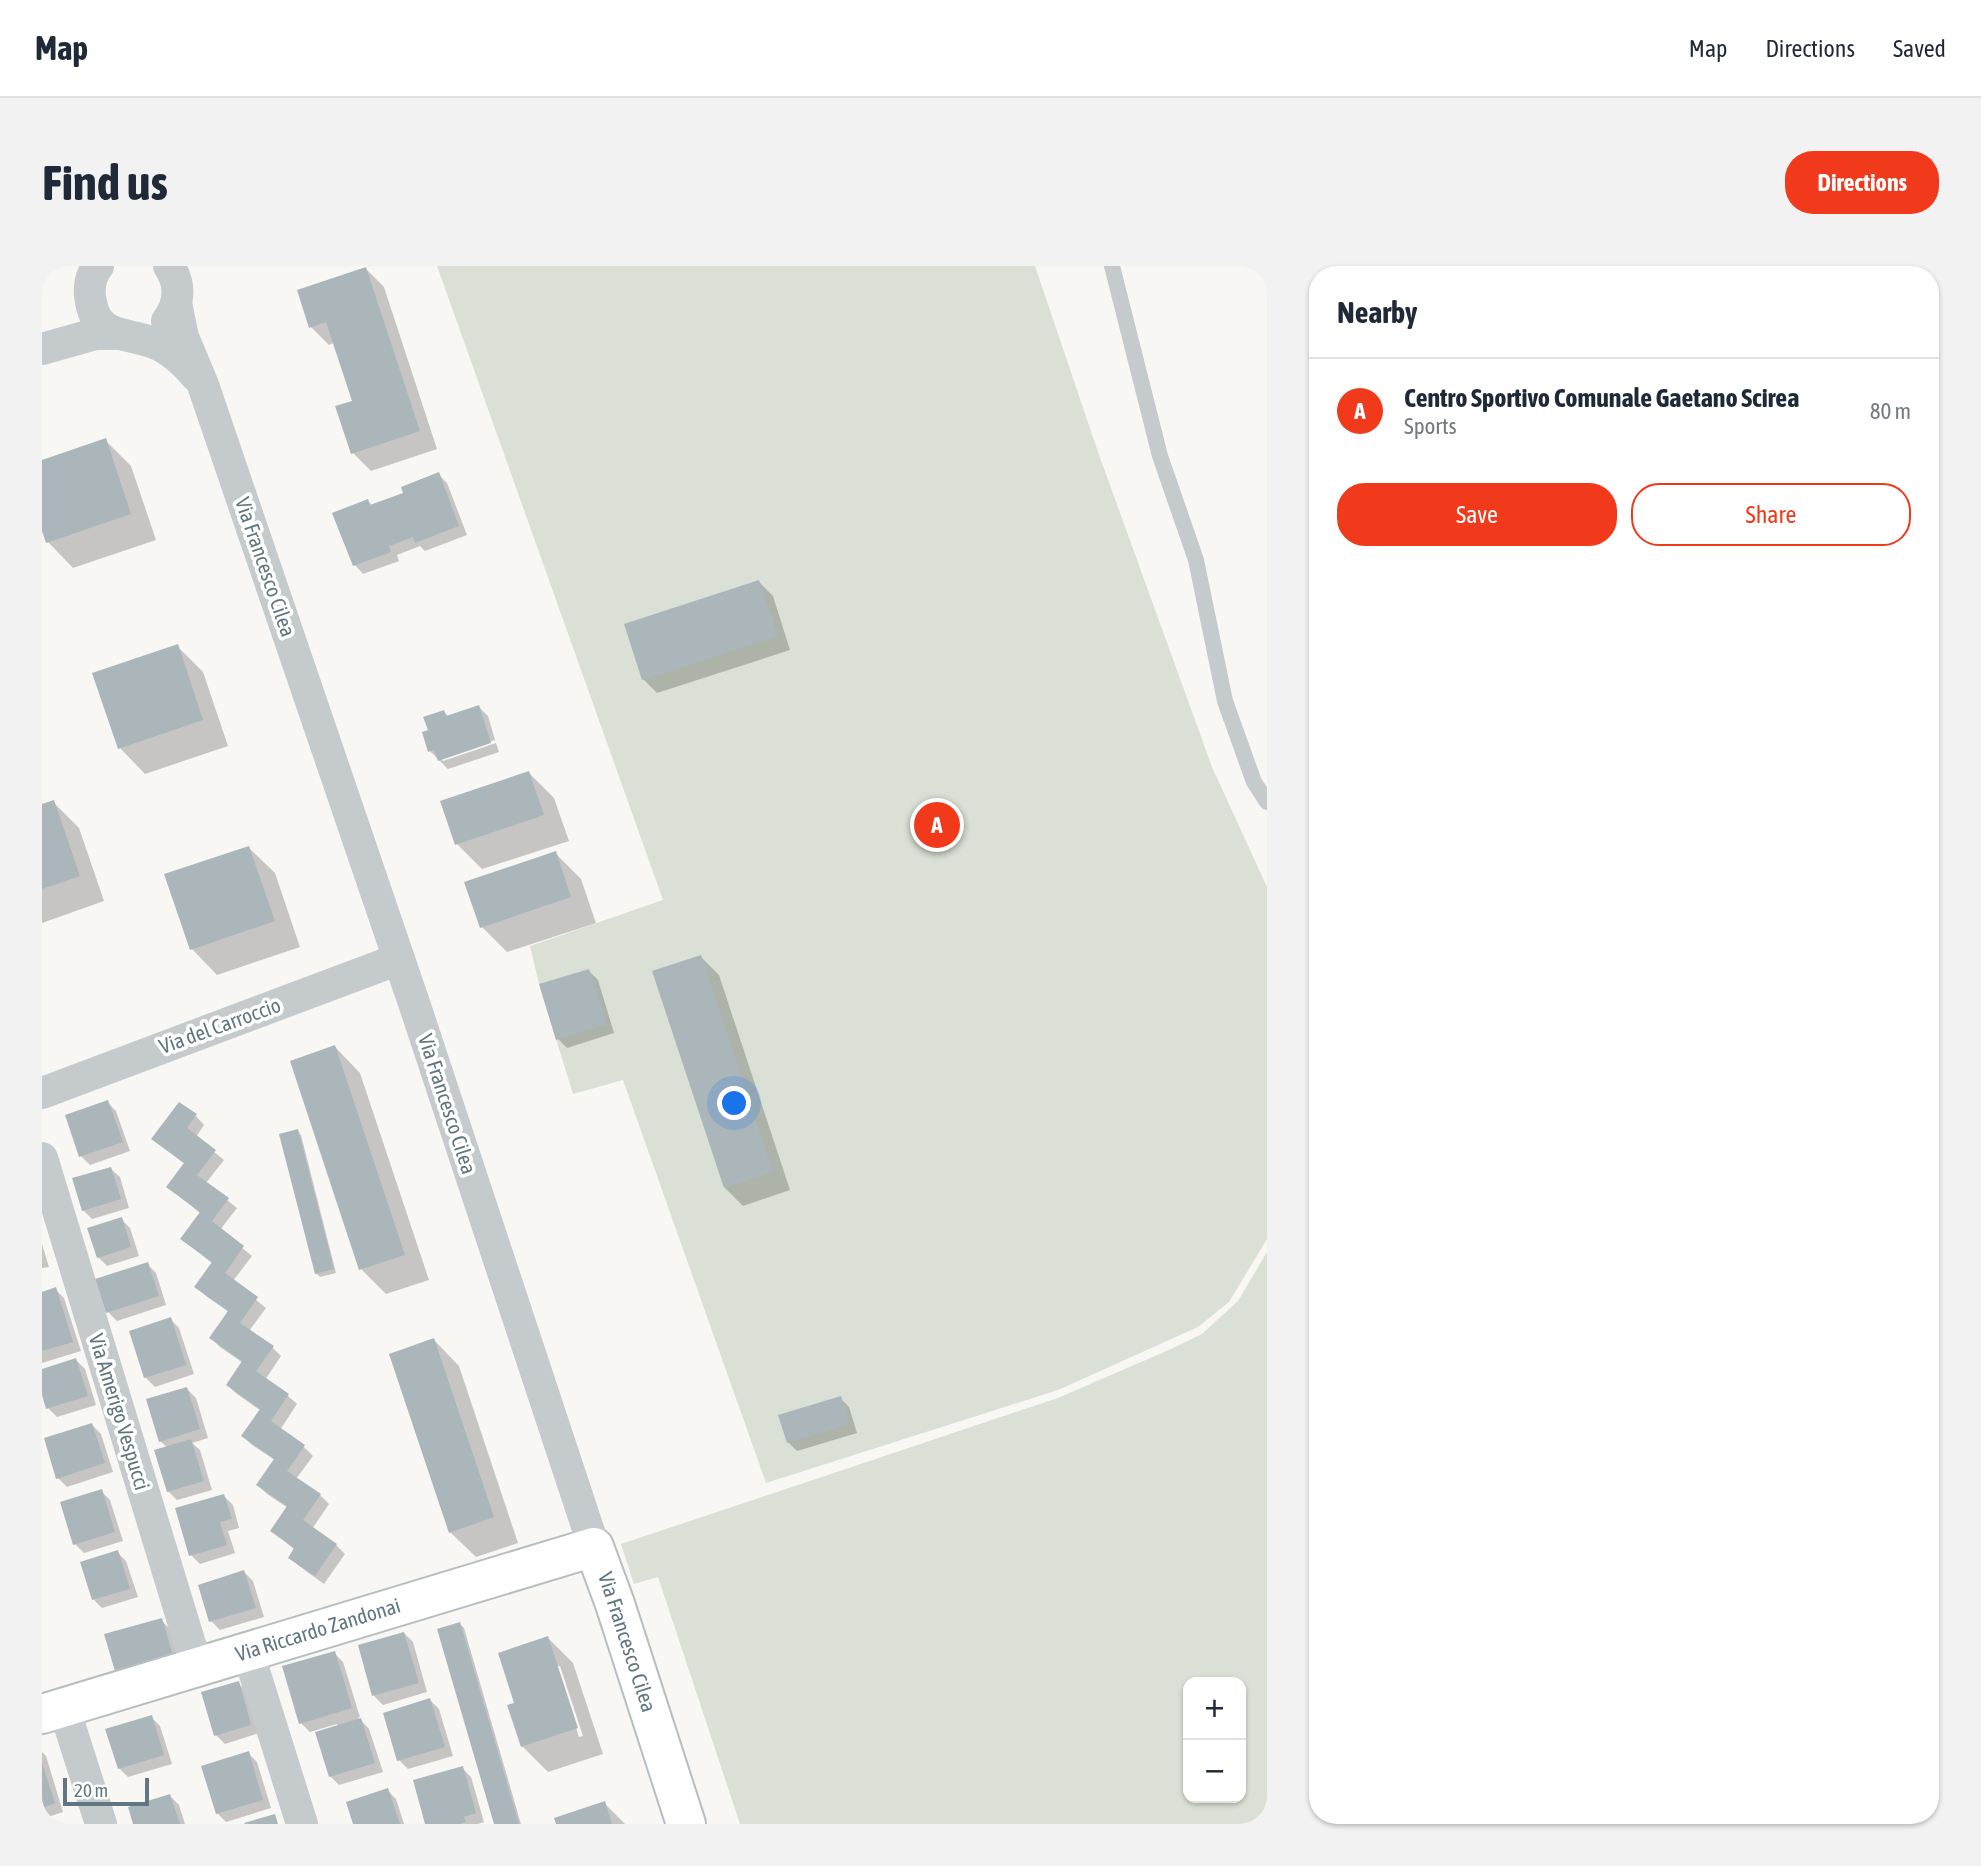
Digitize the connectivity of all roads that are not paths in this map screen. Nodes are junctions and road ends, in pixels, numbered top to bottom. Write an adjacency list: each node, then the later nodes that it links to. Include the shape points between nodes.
1 (169, 266): 4 (street, Via Francesco Cilea, via 176,279)
2 (1112, 266): 9 (lane, via 1160,456 1196,560 1225,701 1254,782)
3 (93, 276): 5 (street, via 92,308 99,322); 6 (street, via 71,312)
4 (176, 303): 5 (street, via 163,326 150,334); 8 (street, Via Francesco Cilea, via 183,337)
5 (126, 336): 7 (street, via 96,334); 8 (street, Via Francesco Cilea, via 163,348 186,365)
6 (42, 341)
7 (42, 349)
8 (203, 386): 10 (street, Via Francesco Cilea)
9 (1267, 802)
10 (399, 959): 11 (street, Via del Carroccio); 13 (street, Via Francesco Cilea)
11 (42, 1093)
12 (42, 1158): 15 (street, Via Amerigo Vespucci)
13 (594, 1546): 14 (street, Via Riccardo Zandonai); 19 (street, Via Francesco Cilea)
14 (248, 1652): 15 (street, Via Riccardo Zandonai); 18 (street)
15 (197, 1667): 16 (street, Via Riccardo Zandonai)
16 (53, 1711): 17 (street)
17 (101, 1824)
18 (302, 1824)
19 (686, 1824)

